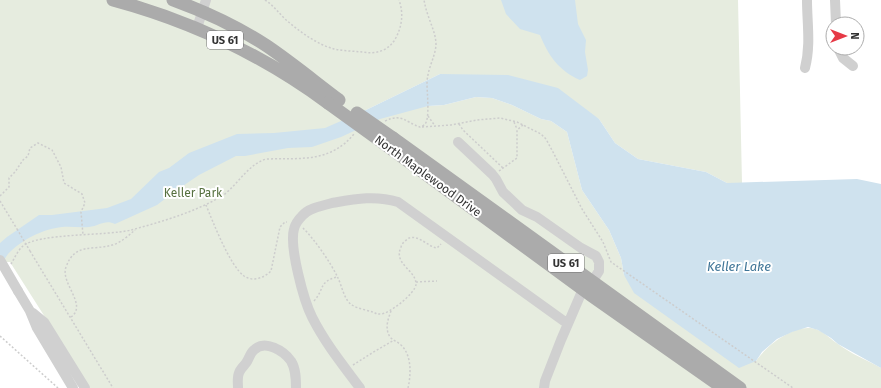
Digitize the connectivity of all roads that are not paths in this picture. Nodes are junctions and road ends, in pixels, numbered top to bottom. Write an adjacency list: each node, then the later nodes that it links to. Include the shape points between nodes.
1 (113, 0): 7 (main road, North Maplewood Drive / US 61, via 165,15)
2 (173, 0): 5 (main road, North Maplewood Drive / US 61)
3 (807, 0): 10 (street, via 809,42)
4 (835, 0): 6 (street)
5 (205, 6): 7 (street); 11 (main road, North Maplewood Drive / US 61, via 268,47)
6 (836, 16)
7 (197, 28): 11 (main road, North Maplewood Drive / US 61, via 230,43)
8 (843, 56): 9 (street)
9 (853, 66)
10 (804, 68)
11 (333, 101): 14 (main road, North Maplewood Drive / US 61, bridge)
12 (458, 142): 14 (street, via 493,175 503,192 522,210 596,256 599,271)
13 (0, 260): 16 (street, bridge)
14 (588, 286): 15 (street); 25 (main road, North Maplewood Drive / US 61); 26 (main road, North Maplewood Drive / US 61)
15 (575, 308): 17 (street); 18 (street)
16 (30, 311): 19 (street, via 37,328); 20 (street, via 44,322)
17 (556, 316): 18 (street); 23 (street, via 398,202 368,197 317,207 302,214 294,228 293,247 298,274 311,316)
18 (568, 324): 24 (street)
19 (73, 388)
20 (85, 388)
21 (238, 388): 22 (street, via 239,372 250,355 254,349 266,345 278,350 291,362 295,371)
22 (296, 388)
23 (360, 388)
24 (544, 388)
25 (723, 388)
26 (740, 388)

